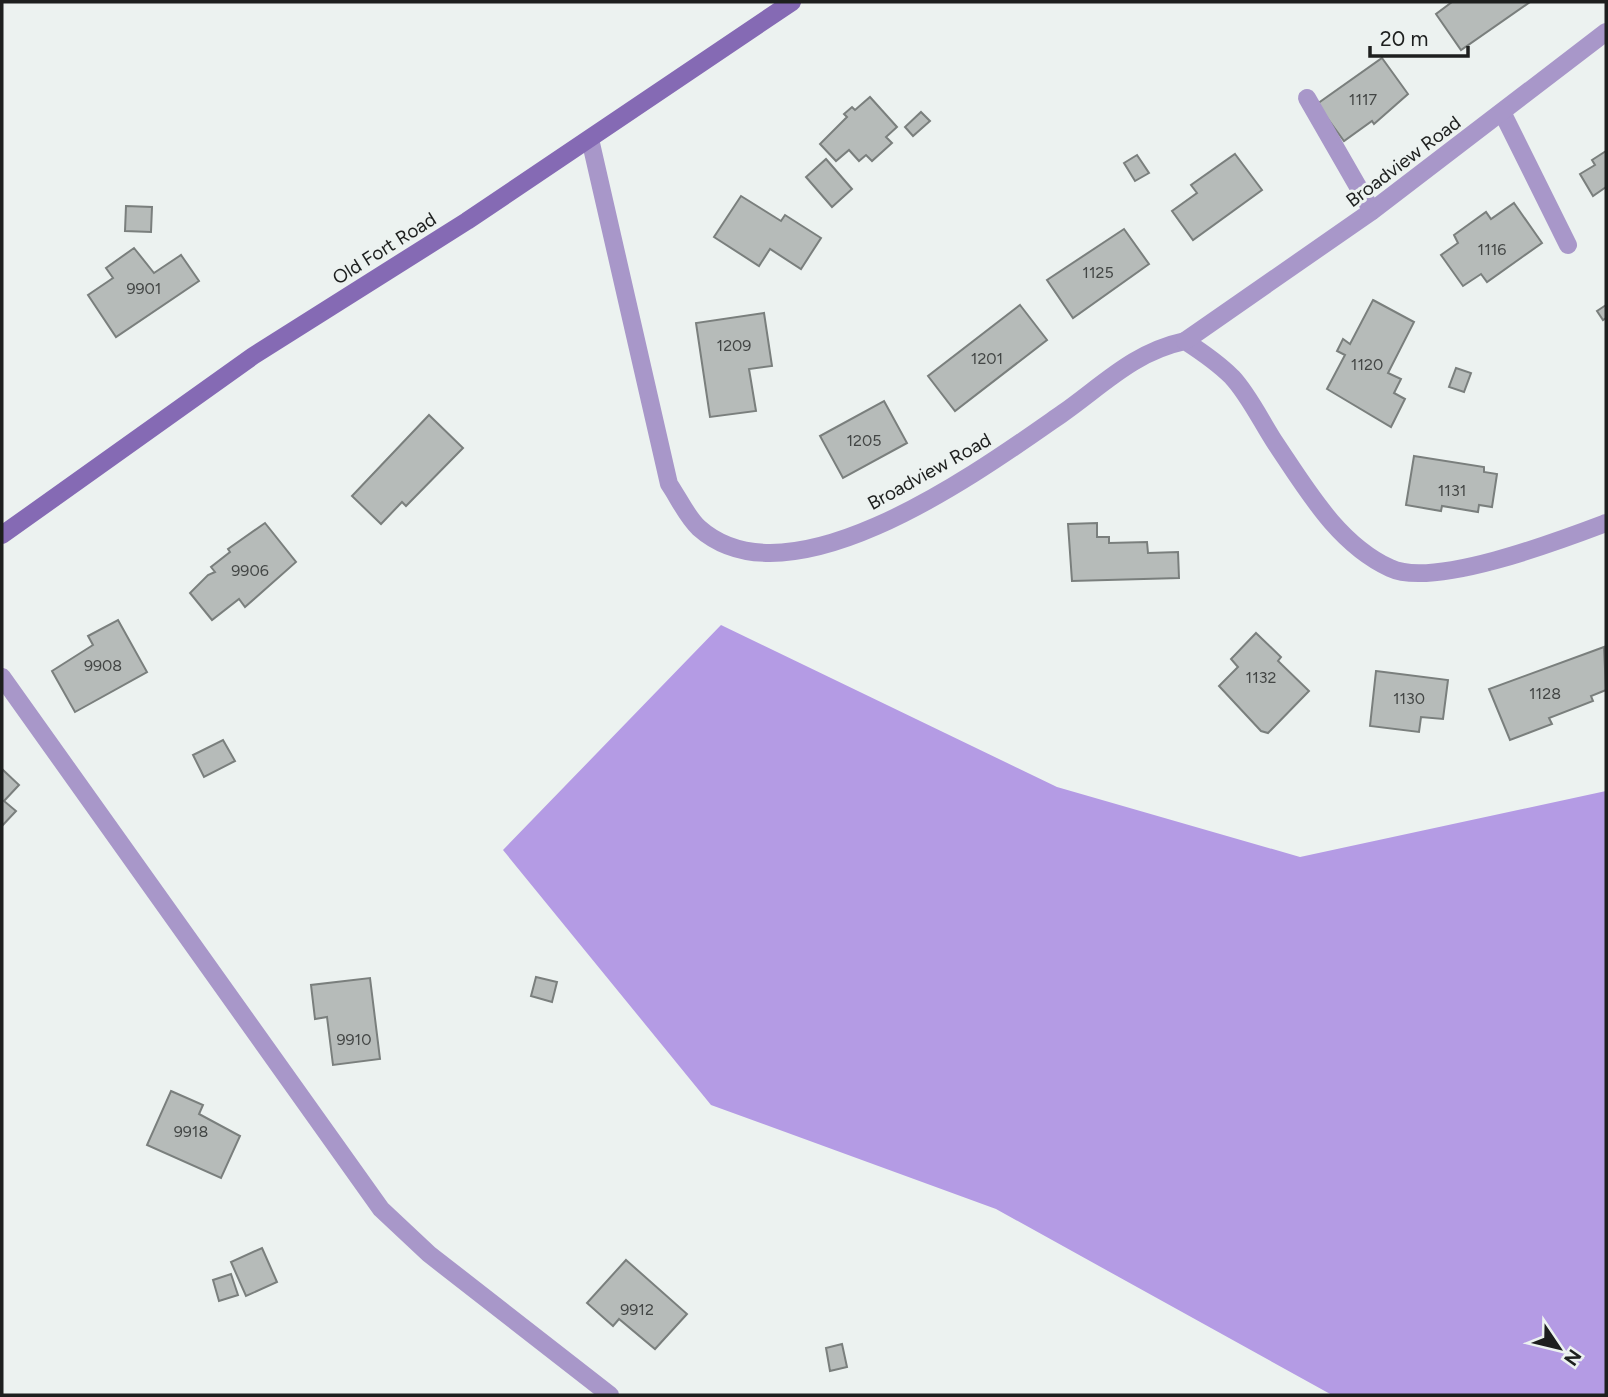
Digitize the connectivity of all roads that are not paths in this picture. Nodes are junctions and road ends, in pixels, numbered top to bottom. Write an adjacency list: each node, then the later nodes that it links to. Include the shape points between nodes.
1 (792, 2): 5 (main road, Old Fort Road)
2 (1606, 32): 4 (street, Broadview Road)
3 (1307, 98): 6 (street)
4 (1502, 112): 6 (street, Broadview Road); 7 (street)
5 (590, 139): 8 (street, Broadview Road, via 669,484 699,528 732,547 770,555 816,549 889,522 1007,452 1158,347); 10 (main road, Old Fort Road, via 253,356)
6 (1372, 211): 8 (street, Broadview Road)
7 (1569, 246)
8 (1185, 341): 9 (street, via 1234,378 1319,508 1358,549 1392,570 1420,573 1455,568 1531,551)
9 (1606, 523)
10 (2, 535)
11 (2, 677): 12 (street, via 381,1209 429,1254)
12 (610, 1395)

